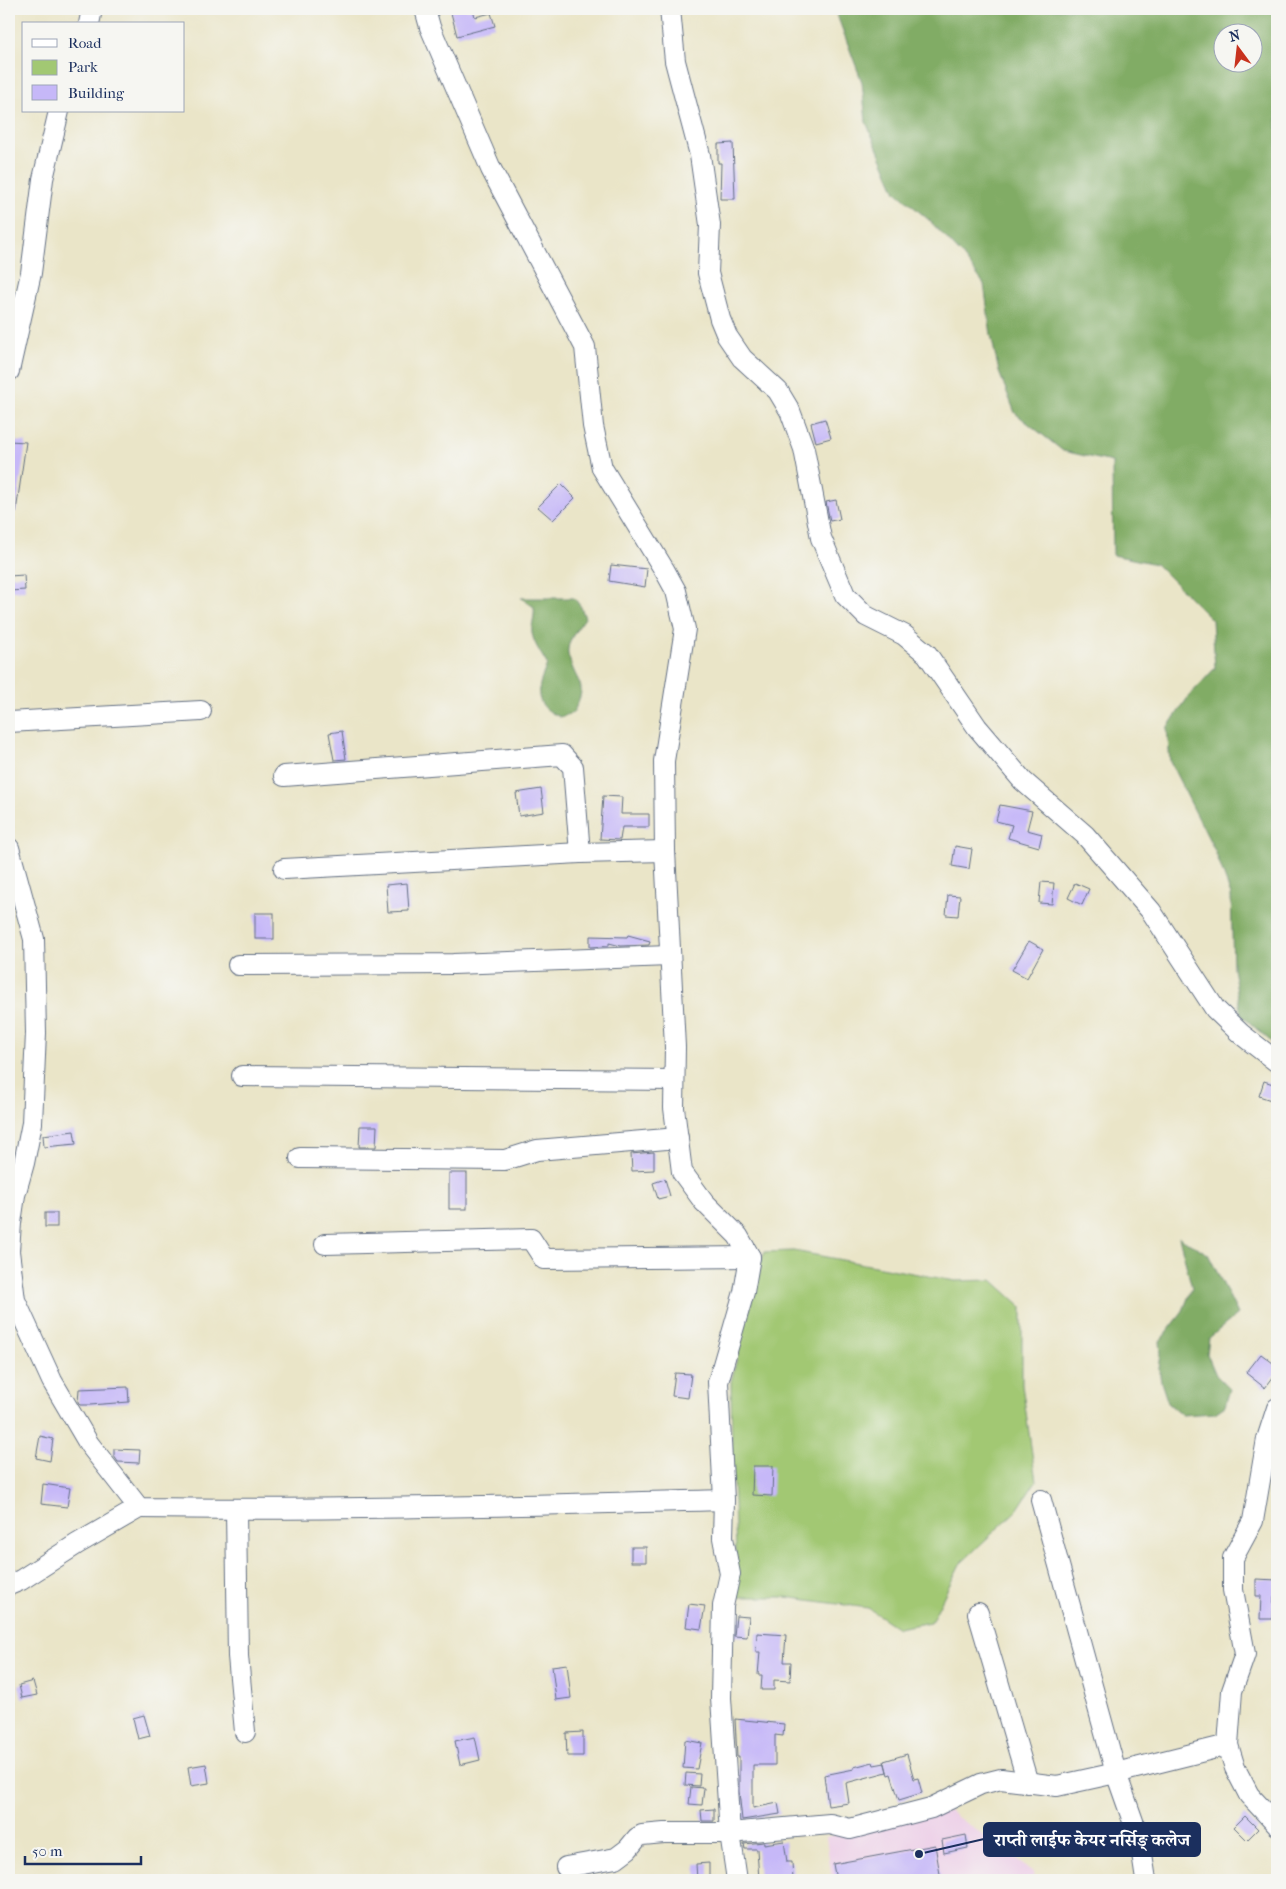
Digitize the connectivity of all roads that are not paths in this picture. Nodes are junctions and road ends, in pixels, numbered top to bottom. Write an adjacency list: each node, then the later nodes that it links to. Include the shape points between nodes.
1 (92, 9): 4 (street)
2 (425, 9): 11 (street, via 491,169 585,347 593,426 602,468 676,591 685,629 664,761)
3 (670, 9): 16 (street, via 675,61 700,155 710,225 708,273 720,319 742,358 778,391 790,410 804,449 821,538 845,595 866,616 904,635 927,654 977,727 1023,781 1085,835 1151,911 1215,1009)
4 (89, 22)
5 (59, 112): 6 (street, via 43,179 31,273)
6 (9, 370)
7 (201, 711): 8 (street)
8 (9, 722)
9 (284, 776): 12 (street, via 562,755 573,767)
10 (9, 848): 26 (street, via 34,939 36,1024 32,1123 11,1223 9,1251 16,1300 52,1381 88,1444)
11 (665, 851): 12 (street); 14 (street)
12 (580, 853): 13 (street)
13 (284, 869)
14 (669, 956): 15 (street, via 453,964); 18 (street)
15 (238, 965)
16 (1277, 1062)
17 (242, 1076): 18 (street)
18 (674, 1080): 19 (street)
19 (678, 1138): 20 (street, via 537,1150 505,1160); 22 (street, via 682,1172 704,1202 738,1236)
20 (300, 1158)
21 (325, 1244): 22 (street, via 531,1240 544,1259)
22 (750, 1256): 24 (street, via 744,1292 718,1382)
23 (1277, 1408): 31 (street, via 1267,1439 1252,1521 1233,1558 1233,1590 1245,1654 1232,1691)
24 (724, 1500): 27 (street); 35 (street, via 723,1538 730,1574 723,1606 721,1698)
25 (1041, 1500): 32 (street)
26 (138, 1508): 27 (street); 28 (street)
27 (236, 1509): 30 (street, via 238,1656)
28 (9, 1585)
29 (978, 1613): 33 (street)
30 (245, 1732)
31 (1228, 1745): 32 (street); 34 (street, via 1249,1795)
32 (1116, 1773): 33 (street, via 1056,1786); 38 (street, via 1140,1841)
33 (1028, 1783): 35 (street, via 1001,1779 982,1784 931,1808 850,1829 830,1824)
34 (1277, 1825)
35 (730, 1833): 36 (street, via 642,1835 616,1858); 37 (street)
36 (566, 1867)
37 (737, 1880)
38 (1146, 1880)

